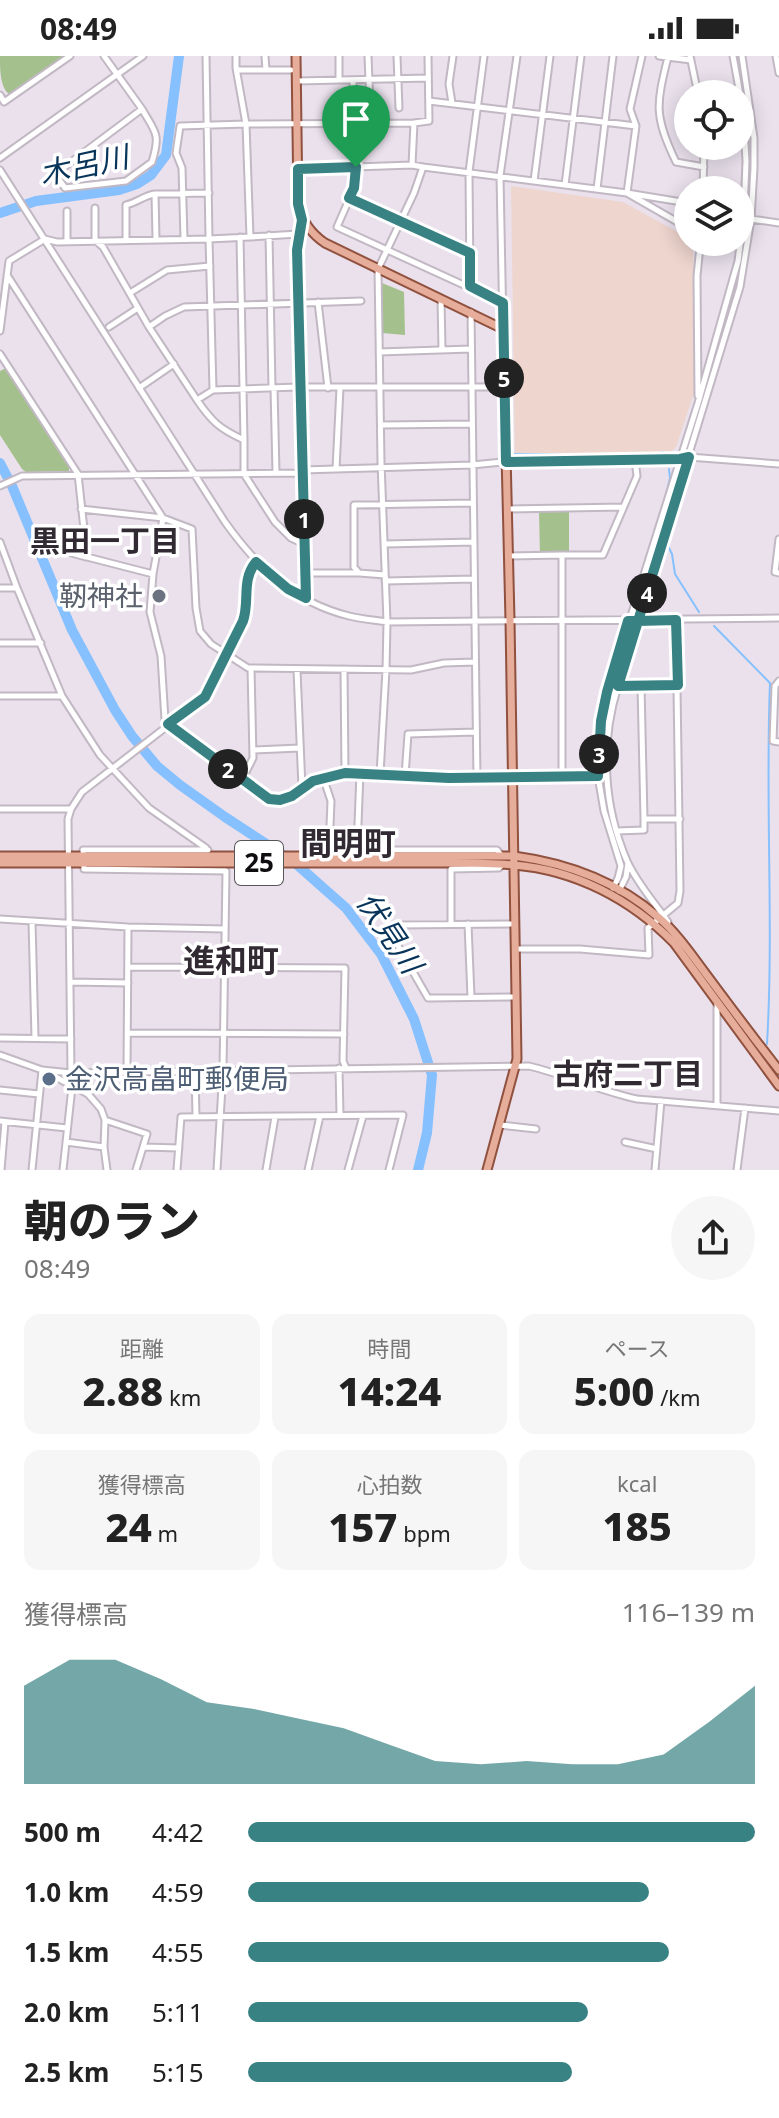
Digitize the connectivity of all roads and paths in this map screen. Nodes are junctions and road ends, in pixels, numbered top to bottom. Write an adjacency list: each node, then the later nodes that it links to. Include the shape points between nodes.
1 (70, 56): 37 (street, via 4,102)
2 (104, 56): 29 (street)
3 (143, 56): 29 (street)
4 (206, 56): 52 (street)
5 (236, 56): 25 (street)
6 (265, 56): 26 (street)
7 (296, 56): 36 (main road)
8 (339, 56): 32 (street)
9 (368, 56): 34 (street)
10 (397, 56): 31 (street)
11 (428, 56): 30 (street)
12 (453, 56): 39 (street)
13 (484, 56): 40 (street)
14 (517, 56): 44 (street)
15 (550, 56): 45 (street)
16 (581, 56): 46 (street)
17 (613, 56): 47 (street)
18 (642, 56): 53 (street, via 630,109)
19 (659, 56): 23 (street)
20 (733, 56): 65 (street, via 743,111)
21 (743, 56): 66 (street, via 754,138)
22 (776, 56): 28 (street)
23 (668, 57): 24 (street); 59 (street, via 658,104 665,139 676,162)
24 (690, 58): 35 (street)
25 (237, 70): 26 (street); 50 (street)
26 (266, 70): 27 (street)
27 (291, 70)
28 (779, 73)
29 (117, 74): 43 (street); 54 (street)
30 (428, 78): 31 (street); 38 (street)
31 (397, 79): 34 (street); 42 (street)
32 (339, 80): 33 (street); 36 (street)
33 (353, 80): 34 (street); 48 (street)
34 (368, 80): 41 (street)
35 (695, 80)
36 (296, 81): 51 (main road)
37 (0, 95)
38 (429, 101): 39 (street); 49 (street, via 429,121)
39 (452, 103): 40 (street)
40 (477, 106): 44 (street); 62 (street)
41 (370, 107)
42 (399, 108)
43 (142, 109): 43 (street, via 55,174 65,188 126,181 152,162 156,134)
44 (510, 110): 45 (street); 63 (street)
45 (542, 114): 46 (street); 67 (street)
46 (574, 118): 47 (street); 68 (street)
47 (605, 122): 53 (street); 69 (street)
48 (355, 123): 49 (street); 51 (street); 57 (street)
49 (414, 123): 56 (street)
50 (246, 124): 51 (street); 52 (street); 86 (street)
51 (297, 124): 60 (main road)
52 (207, 125): 70 (street); 73 (street, via 180,126 176,153)
53 (636, 126): 71 (street)
54 (0, 158)
55 (704, 160): 59 (street)
56 (412, 165): 57 (street); 58 (street)
57 (356, 167): 60 (street); 74 (street)
58 (423, 167): 62 (street); 81 (street)
59 (704, 167): 64 (street)
60 (298, 169): 79 (main road)
61 (0, 170): 87 (street)
62 (469, 172): 63 (street); 95 (street)
63 (500, 176): 67 (street); 108 (street)
64 (704, 176)
65 (745, 176)
66 (753, 176)
67 (534, 181): 68 (street)
68 (565, 185): 69 (street)
69 (597, 189): 71 (street)
70 (209, 193): 73 (street); 90 (street)
71 (627, 193): 75 (street); 80 (street)
72 (155, 194): 73 (street); 88 (street); 92 (street, via 126,205)
73 (183, 194): 89 (street)
74 (349, 198): 81 (street); 94 (street, via 337,227)
75 (674, 201)
76 (95, 208): 91 (street)
77 (67, 211): 93 (street)
78 (754, 219): 82 (street)
79 (302, 220): 83 (street); 100 (main road, via 316,238)
80 (674, 220)
81 (400, 221): 94 (street); 95 (street)
82 (779, 223)
83 (298, 234): 84 (street); 107 (street)
84 (269, 235): 86 (street); 109 (street)
85 (240, 237): 86 (street); 90 (street); 110 (street)
86 (250, 237)
87 (45, 239): 93 (street); 101 (street, via 9,261); 126 (street)
88 (156, 239): 89 (street); 92 (street)
89 (184, 239): 90 (street)
90 (209, 239): 99 (street)
91 (95, 240): 92 (street); 93 (street); 103 (street)
92 (126, 240)
93 (67, 242)
94 (387, 249): 100 (street); 102 (street)
95 (470, 253): 102 (street)
96 (699, 256): 134 (street)
97 (738, 256): 134 (street)
98 (745, 256): 138 (street)
99 (210, 266): 103 (street, via 167,270); 111 (street)
100 (378, 269): 104 (main road); 120 (street)
101 (7, 275): 117 (street); 149 (street)
102 (470, 286): 108 (street)
103 (130, 293): 112 (street)
104 (441, 299): 113 (main road); 119 (street)
105 (361, 301): 106 (street)
106 (318, 302): 107 (street); 129 (street)
107 (298, 303): 109 (street); 128 (street)
108 (503, 303): 116 (street)
109 (271, 304): 110 (street); 127 (street)
110 (242, 305): 111 (street); 132 (street)
111 (210, 306): 115 (street, via 184,307); 131 (street)
112 (138, 308): 114 (street); 115 (street)
113 (471, 312): 116 (main road); 118 (street)
114 (109, 327)
115 (149, 327): 122 (street)
116 (503, 329): 125 (main road)
117 (0, 331)
118 (471, 349): 119 (street); 124 (street)
119 (442, 350): 120 (street)
120 (379, 352): 123 (street)
121 (0, 354): 148 (street)
122 (174, 364): 126 (street); 133 (street)
123 (380, 387): 124 (street); 130 (street); 136 (street)
124 (472, 387): 125 (street); 135 (street)
125 (504, 387): 141 (main road)
126 (139, 388): 150 (street)
127 (273, 388): 128 (street); 132 (street); 147 (street)
128 (300, 388): 129 (street); 146 (street)
129 (328, 388): 130 (street)
130 (340, 388): 145 (street)
131 (213, 390): 132 (street); 133 (street)
132 (243, 390): 137 (street)
133 (197, 400): 137 (street, via 211,421)
134 (698, 403): 139 (street)
135 (472, 424): 136 (street); 143 (street)
136 (381, 425): 144 (street)
137 (244, 440): 151 (street)
138 (689, 457): 139 (street); 142 (street); 184 (street)
139 (680, 459): 140 (street); 183 (street)
140 (635, 460): 141 (street); 155 (street, via 637,476)
141 (506, 462): 143 (street); 157 (main road)
142 (779, 464)
143 (472, 465): 144 (street); 153 (street)
144 (382, 467): 145 (street); 154 (street)
145 (336, 469): 146 (street)
146 (302, 471): 147 (street); 162 (street)
147 (276, 473): 151 (street)
148 (78, 474): 149 (street); 152 (street, via 22,476); 156 (street)
149 (134, 474): 150 (street); 158 (street)
150 (194, 474): 151 (street); 168 (street)
151 (244, 474): 162 (street, via 275,522)
152 (0, 486)
153 (473, 503): 154 (street); 161 (street)
154 (383, 504): 163 (street); 170 (street, via 354,505 354,567)
155 (623, 507): 157 (street); 165 (street, via 603,555)
156 (81, 509): 158 (street); 167 (street)
157 (508, 509): 166 (main road)
158 (163, 518): 172 (street); 188 (street, via 192,529 200,631)
159 (779, 539): 171 (street)
160 (0, 542): 176 (street)
161 (474, 542): 163 (street); 174 (street)
162 (304, 544): 169 (street)
163 (385, 544): 173 (street)
164 (64, 551): 167 (street)
165 (562, 555): 166 (street); 181 (street)
166 (509, 556): 180 (main road)
167 (87, 557): 172 (street)
168 (256, 562): 177 (street); 188 (street, via 248,573 247,609)
169 (305, 573): 170 (street); 177 (street)
170 (359, 573): 173 (street)
171 (779, 573)
172 (153, 574): 200 (street, via 150,612)
173 (385, 578): 174 (street); 185 (street)
174 (474, 579): 179 (street)
175 (0, 588): 176 (street)
176 (17, 588): 187 (street)
177 (306, 598): 185 (street, via 348,615)
178 (779, 618): 182 (street)
179 (475, 620): 180 (street); 185 (street); 189 (street)
180 (510, 620): 181 (street); 212 (main road)
181 (562, 620): 183 (street); 213 (street)
182 (676, 620): 184 (street); 195 (street)
183 (628, 621): 184 (street); 210 (street, via 601,721)
184 (638, 621): 196 (street)
185 (387, 622): 193 (street)
186 (0, 643): 187 (street)
187 (41, 643): 199 (street)
188 (227, 655): 190 (street); 200 (street, via 205,697)
189 (475, 662): 193 (street); 201 (street)
190 (251, 668): 191 (street); 204 (street)
191 (297, 669): 192 (street); 203 (street)
192 (344, 669): 193 (street); 206 (street)
193 (386, 670): 208 (street)
194 (779, 681): 202 (street, via 773,741)
195 (678, 685): 197 (street); 220 (street)
196 (618, 686): 197 (street); 221 (street, via 606,750)
197 (641, 686): 219 (street)
198 (0, 696): 199 (street)
199 (62, 696): 205 (street)
200 (168, 724): 205 (street); 215 (street)
201 (476, 732): 209 (street, via 408,734); 214 (street)
202 (779, 742)
203 (300, 748): 204 (street); 216 (street)
204 (253, 750): 215 (street)
205 (112, 769): 218 (street, via 82,792); 225 (street, via 149,808 208,850 83,850)
206 (345, 773): 207 (street); 211 (street)
207 (360, 773): 208 (street); 222 (street)
208 (380, 774): 209 (street)
209 (405, 776): 214 (street)
210 (598, 776): 213 (street); 230 (street, via 621,866)
211 (323, 777): 216 (street); 222 (street, via 331,801 329,850)
212 (513, 777): 213 (street); 214 (street); 227 (main road)
213 (562, 777)
214 (477, 779)
215 (242, 780): 216 (street, via 269,799 280,800)
216 (302, 789)
217 (0, 809): 218 (street)
218 (71, 809): 224 (street)
219 (644, 819): 220 (street); 221 (street, via 644,830)
220 (680, 819): 231 (street, via 678,903)
221 (617, 831): 228 (street)
222 (357, 850): 226 (street, via 497,850)
223 (0, 856): 224 (main road, 25)
224 (68, 859): 225 (main road, 25); 229 (main road, 25); 234 (street)
225 (82, 860): 226 (main road, 25); 239 (street, via 84,869 226,871)
226 (503, 860): 227 (main road, 25); 235 (street, via 499,868 451,869)
227 (514, 860): 230 (main road, 25, via 562,865); 237 (main road)
228 (628, 862): 230 (street, via 626,877); 231 (street)
229 (0, 863)
230 (614, 892): 231 (main road, 25)
231 (659, 918): 240 (street, via 648,928 649,955); 247 (main road, 25); 259 (main road, 25)
232 (0, 919): 233 (street)
233 (32, 921): 234 (street); 252 (street)
234 (69, 922): 238 (street); 243 (street)
235 (451, 924): 236 (street); 245 (street, via 394,925 390,932 428,998)
236 (468, 924): 237 (street); 245 (street)
237 (515, 924): 240 (main road)
238 (128, 927): 239 (street); 241 (street)
239 (225, 929): 242 (street)
240 (516, 949): 246 (main road)
241 (128, 967): 242 (street); 244 (street)
242 (224, 967): 249 (street); 250 (street, via 345,968)
243 (70, 982): 244 (street); 253 (street)
244 (128, 983): 248 (street)
245 (471, 997): 246 (street)
246 (516, 997): 255 (main road)
247 (717, 1001): 263 (main road, 25); 268 (street)
248 (128, 1033): 249 (street); 261 (street)
249 (223, 1033): 250 (street); 258 (street)
250 (344, 1034): 256 (street)
251 (0, 1038): 252 (street)
252 (35, 1038): 253 (street)
253 (71, 1039): 262 (street)
254 (0, 1055): 257 (street)
255 (516, 1065): 256 (street); 267 (street, via 619,1095); 280 (main road)
256 (343, 1068): 258 (street); 271 (street)
257 (42, 1070): 262 (street); 264 (street); 266 (street)
258 (223, 1070): 260 (street); 276 (street)
259 (779, 1070)
260 (195, 1071): 261 (street); 274 (street)
261 (127, 1072): 262 (street)
262 (71, 1073)
263 (779, 1086)
264 (72, 1087): 277 (street, via 88,1094); 281 (street)
265 (0, 1090): 266 (street)
266 (39, 1094): 279 (street)
267 (661, 1101): 268 (street); 288 (street)
268 (717, 1105): 269 (street)
269 (745, 1108): 270 (street); 302 (street)
270 (779, 1111)
271 (340, 1115): 272 (street); 273 (street)
272 (320, 1116): 275 (street); 297 (street)
273 (363, 1116): 298 (street); 299 (street, via 403,1115)
274 (196, 1117): 276 (street); 287 (street, via 181,1117)
275 (275, 1117): 276 (street); 296 (street)
276 (220, 1118): 295 (street)
277 (105, 1120): 285 (street); 286 (street, via 147,1134)
278 (2, 1122): 279 (street); 289 (street)
279 (36, 1124): 281 (street); 290 (street)
280 (499, 1125): 282 (street); 300 (main road)
281 (67, 1128): 283 (street)
282 (536, 1129)
283 (66, 1142): 285 (street); 291 (street)
284 (625, 1142): 288 (street)
285 (104, 1147): 292 (street)
286 (143, 1147): 287 (street); 293 (street)
287 (179, 1148): 294 (street)
288 (657, 1149): 301 (street)
289 (1, 1170)
290 (32, 1170)
291 (63, 1170)
292 (107, 1170)
293 (136, 1170)
294 (177, 1170)
295 (217, 1170)
296 (266, 1170)
297 (308, 1170)
298 (348, 1170)
299 (389, 1170)
300 (487, 1170)
301 (655, 1170)
302 (737, 1170)

